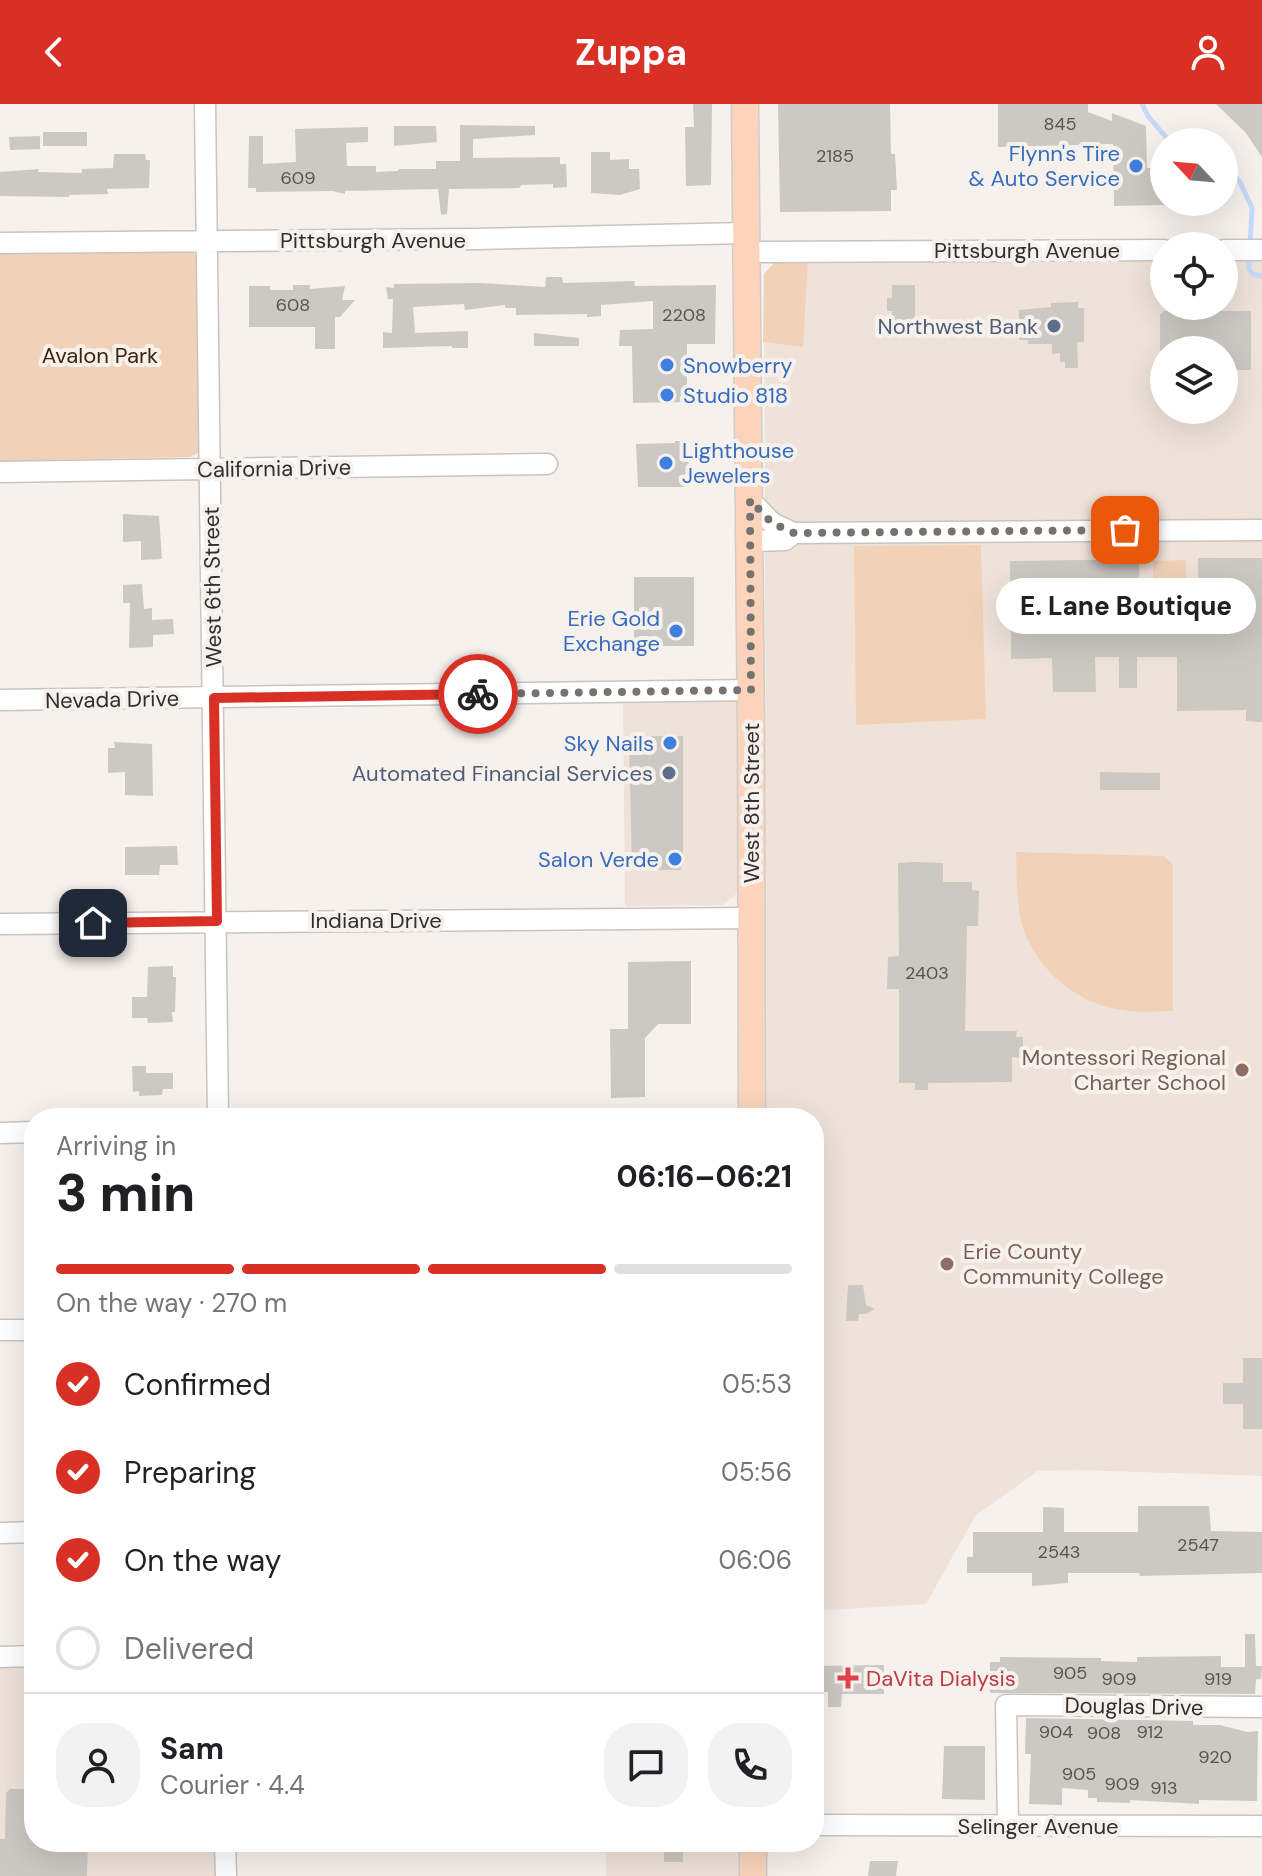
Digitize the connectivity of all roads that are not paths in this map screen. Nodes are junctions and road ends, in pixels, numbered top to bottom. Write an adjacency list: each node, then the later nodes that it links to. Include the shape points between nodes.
1 (205, 104): 3 (street, West 6th Street)
2 (745, 104): 4 (main road, West 8th Street)
3 (207, 241): 4 (street, Pittsburgh Avenue); 5 (street, Pittsburgh Avenue); 10 (street, West 6th Street)
4 (746, 242): 6 (street, Pittsburgh Avenue); 12 (main road, West 8th Street)
5 (0, 243)
6 (1150, 250)
7 (1238, 250): 8 (street)
8 (1262, 250)
9 (547, 464): 10 (street, California Drive)
10 (209, 469): 11 (street, California Drive); 17 (street, West 6th Street)
11 (0, 472)
12 (750, 500): 14 (street, via 772,523); 15 (main road, West 8th Street)
13 (1262, 530): 14 (street)
14 (794, 533): 15 (street, via 785,540)
15 (750, 541): 16 (main road, West 8th Street)
16 (751, 690): 17 (street, Nevada Drive); 19 (main road, West 8th Street)
17 (214, 698): 18 (street, Nevada Drive); 20 (street, West 6th Street)
18 (0, 700)
19 (751, 918): 20 (street, Indiana Drive); 23 (main road, West 8th Street)
20 (217, 921): 21 (street, Indiana Drive); 22 (street, West 6th Street)
21 (0, 924)
22 (218, 1108)
23 (752, 1108)
24 (24, 1132): 25 (street)
25 (0, 1133)
26 (0, 1330): 27 (street)
27 (24, 1330)
28 (24, 1532): 29 (street)
29 (0, 1533)
30 (24, 1656): 31 (street)
31 (0, 1657)
32 (1262, 1707): 34 (street, Douglas Drive, via 1006,1705)
33 (824, 1825): 34 (street, Selinger Avenue)
34 (1008, 1826): 35 (street, Selinger Avenue)
35 (1262, 1826)
36 (225, 1852): 38 (street)
37 (753, 1852): 39 (main road)
38 (226, 1876)
39 (753, 1876)

